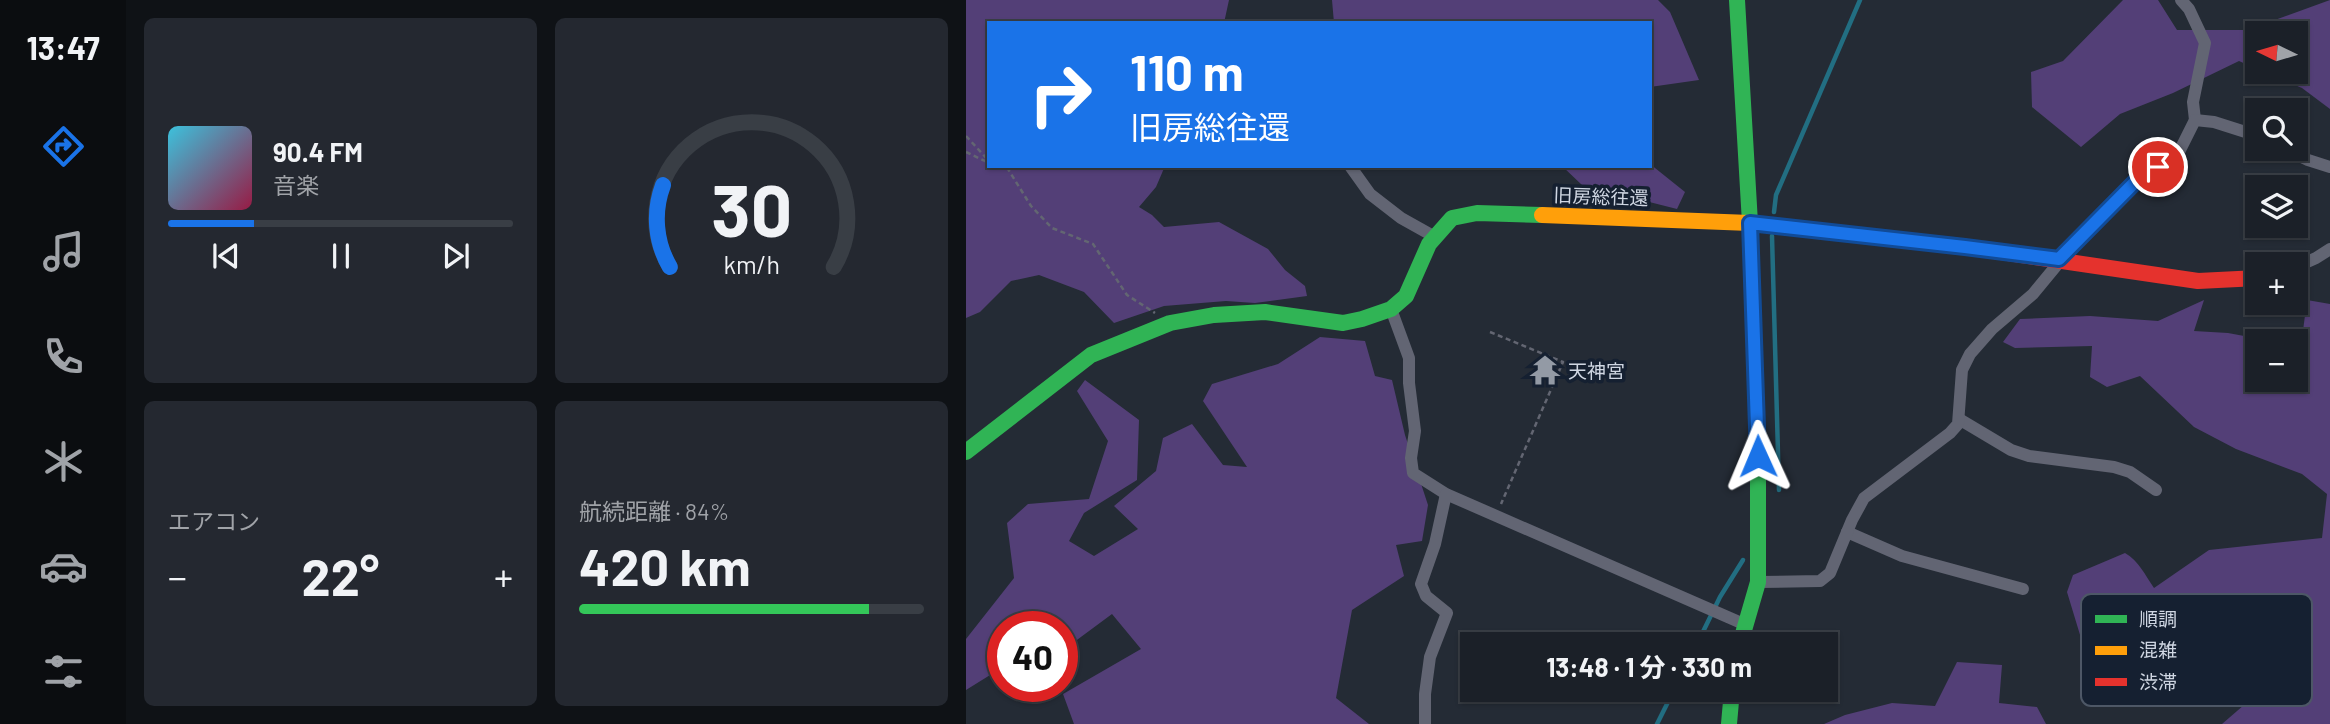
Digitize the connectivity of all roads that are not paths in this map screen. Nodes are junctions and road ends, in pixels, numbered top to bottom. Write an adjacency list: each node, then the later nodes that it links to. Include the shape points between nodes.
1 (1737, 0): 8 (street)
2 (2181, 0): 3 (street, via 2205,43 2193,102)
3 (2195, 120): 4 (street); 11 (street, via 2177,156 2140,177)
4 (2245, 132)
5 (2308, 160): 6 (street)
6 (2330, 167)
7 (1351, 168): 9 (street, via 1370,194)
8 (1750, 223): 9 (street, 旧房総往還, via 1477,213 1452,218); 11 (street, 旧房総往還); 20 (street)
9 (1435, 237): 14 (street, 旧房総往還, via 1406,296)
10 (2330, 249): 12 (street)
11 (2059, 259): 13 (street, 旧房総往還, via 2198,281); 15 (street, via 2033,294 1970,354 1962,370)
12 (2308, 262)
13 (2245, 279)
14 (1391, 309): 16 (street, via 1343,323 1265,312 1170,323 1091,355); 18 (street, via 1409,358 1413,473)
15 (1959, 419): 17 (street, via 2011,450 2115,467); 19 (street, via 1950,433 1864,498)
16 (966, 452)
17 (2156, 490)
18 (1446, 494): 22 (street); 25 (street, via 1421,584 1426,596 1447,613 1430,657)
19 (1847, 532): 20 (street, via 1830,573 1819,581); 21 (street, via 1902,556)
20 (1758, 582): 22 (street)
21 (2023, 589)
22 (1746, 625): 23 (street)
23 (1744, 632)
24 (1731, 702): 26 (street)
25 (1426, 724)
26 (1729, 724)

